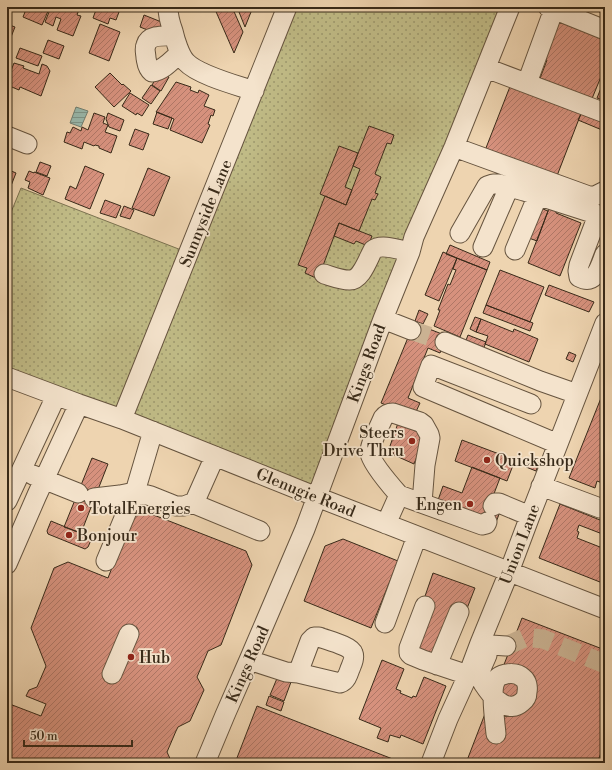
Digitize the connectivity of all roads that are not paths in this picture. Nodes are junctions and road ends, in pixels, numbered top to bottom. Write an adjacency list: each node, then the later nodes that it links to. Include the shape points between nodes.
1 (168, 7): 8 (street, via 177,45 186,62 197,70)
2 (287, 7): 8 (street, Sunnyside Lane)
3 (510, 7): 6 (street, Kings Road)
4 (551, 8): 5 (street); 7 (street)
5 (605, 30)
6 (486, 68): 7 (street); 12 (street, Kings Road)
7 (527, 83): 9 (street)
8 (254, 91): 33 (street, Sunnyside Lane)
9 (605, 114)
10 (7, 136): 11 (street)
11 (27, 144)
12 (454, 147): 14 (street, via 589,196); 20 (street, Kings Road, via 414,237)
13 (509, 187): 15 (street); 17 (street, via 499,184 487,186); 18 (street)
14 (605, 191)
15 (538, 195): 16 (street); 19 (street)
16 (601, 216): 21 (street, via 579,265 579,277 593,278)
17 (460, 233)
18 (483, 247)
19 (515, 250)
20 (410, 252): 22 (street, via 376,247 357,278 349,280); 23 (street, Kings Road)
21 (605, 254)
22 (324, 274)
23 (383, 318): 25 (street); 43 (street, Kings Road)
24 (605, 323): 29 (street, Union Lane)
25 (411, 330)
26 (445, 342): 28 (street)
27 (7, 377): 30 (street, Glenugie Road)
28 (540, 381): 29 (street); 32 (street)
29 (577, 394): 36 (street, Union Lane)
30 (56, 396): 31 (street, Glenugie Road); 38 (street)
31 (79, 404): 33 (street, Glenugie Road); 40 (street)
32 (531, 404): 34 (street); 34 (street, via 431,365 423,387)
33 (122, 419): 35 (street, Glenugie Road)
34 (521, 428): 36 (street)
35 (153, 431): 37 (street, Glenugie Road); 41 (street)
36 (558, 444): 39 (street, Union Lane)
37 (215, 456): 43 (street, Glenugie Road); 44 (street)
38 (14, 486): 40 (street)
39 (541, 486): 46 (street); 47 (street, Union Lane)
40 (40, 487): 41 (street, via 86,495 120,495); 52 (street)
41 (136, 492): 44 (street, via 176,506); 51 (street)
42 (399, 495): 45 (street); 45 (street, via 370,453 383,418 389,413 420,422 429,434); 48 (street)
43 (317, 497): 48 (street, Glenugie Road); 60 (street, Kings Road)
44 (192, 503): 49 (street)
45 (422, 503): 47 (street, via 483,525 486,524 495,503)
46 (600, 508)
47 (530, 516): 53 (street, Union Lane)
48 (386, 524): 50 (street, Glenugie Road)
49 (260, 531)
50 (417, 536): 53 (street, Glenugie Road); 57 (street)
51 (106, 561)
52 (7, 564)
53 (509, 572): 55 (street, Glenugie Road); 59 (street, Union Lane)
54 (425, 606): 61 (street, via 409,653)
55 (605, 609)
56 (459, 612): 61 (street)
57 (385, 623)
58 (129, 634): 63 (street)
59 (492, 645): 64 (street, Union Lane); 65 (street, via 480,674 494,698)
60 (249, 660): 62 (street, via 286,672); 66 (street, Kings Road)
61 (437, 665): 64 (street)
62 (298, 673)
63 (112, 674)
64 (468, 675): 67 (street, Union Lane)
65 (496, 734)
66 (205, 763)
67 (431, 763)

